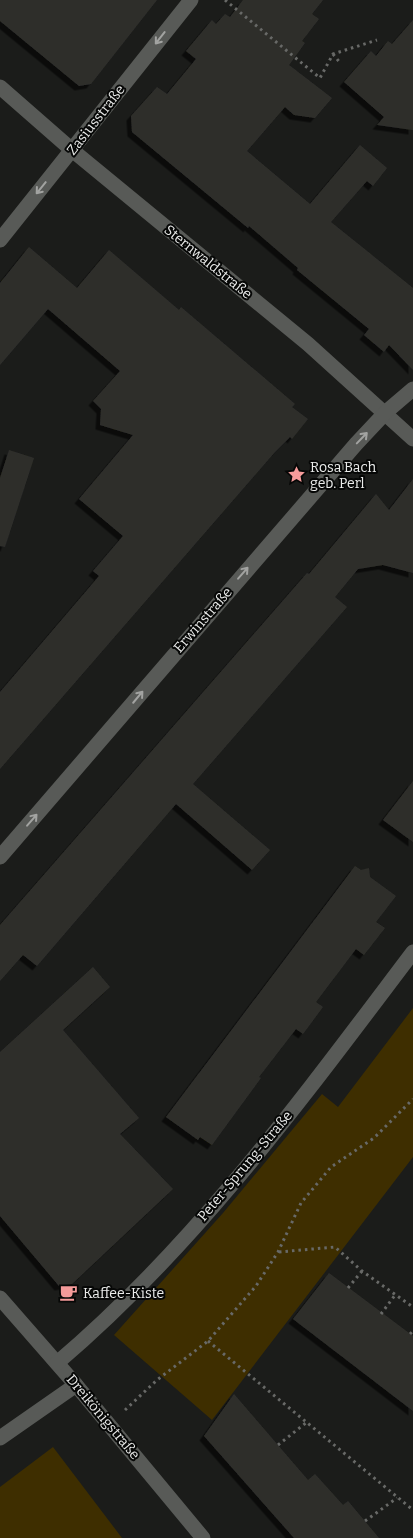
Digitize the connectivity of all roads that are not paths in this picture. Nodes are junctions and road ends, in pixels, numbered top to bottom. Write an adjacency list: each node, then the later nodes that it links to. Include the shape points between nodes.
1 (191, 0): 3 (street, Zasiusstraße, one-way to 3)
2 (0, 87): 3 (street, Sternwaldstraße)
3 (72, 150): 4 (street, Zasiusstraße, one-way to 4); 6 (street, Sternwaldstraße)
4 (0, 240)
5 (413, 389): 6 (street, Erwinstraße)
6 (386, 412): 7 (street, Sternwaldstraße); 8 (street, Erwinstraße, one-way to 6)
7 (413, 439)
8 (0, 857)
9 (413, 952): 11 (street, Peter-Sprung-Straße, via 230,1188 101,1325)
10 (0, 1298): 11 (street, Dreikönigstraße)
11 (57, 1363): 12 (street, Dreikönigstraße)
12 (76, 1385): 13 (street); 14 (street, Dreikönigstraße)
13 (0, 1438)
14 (200, 1537)

